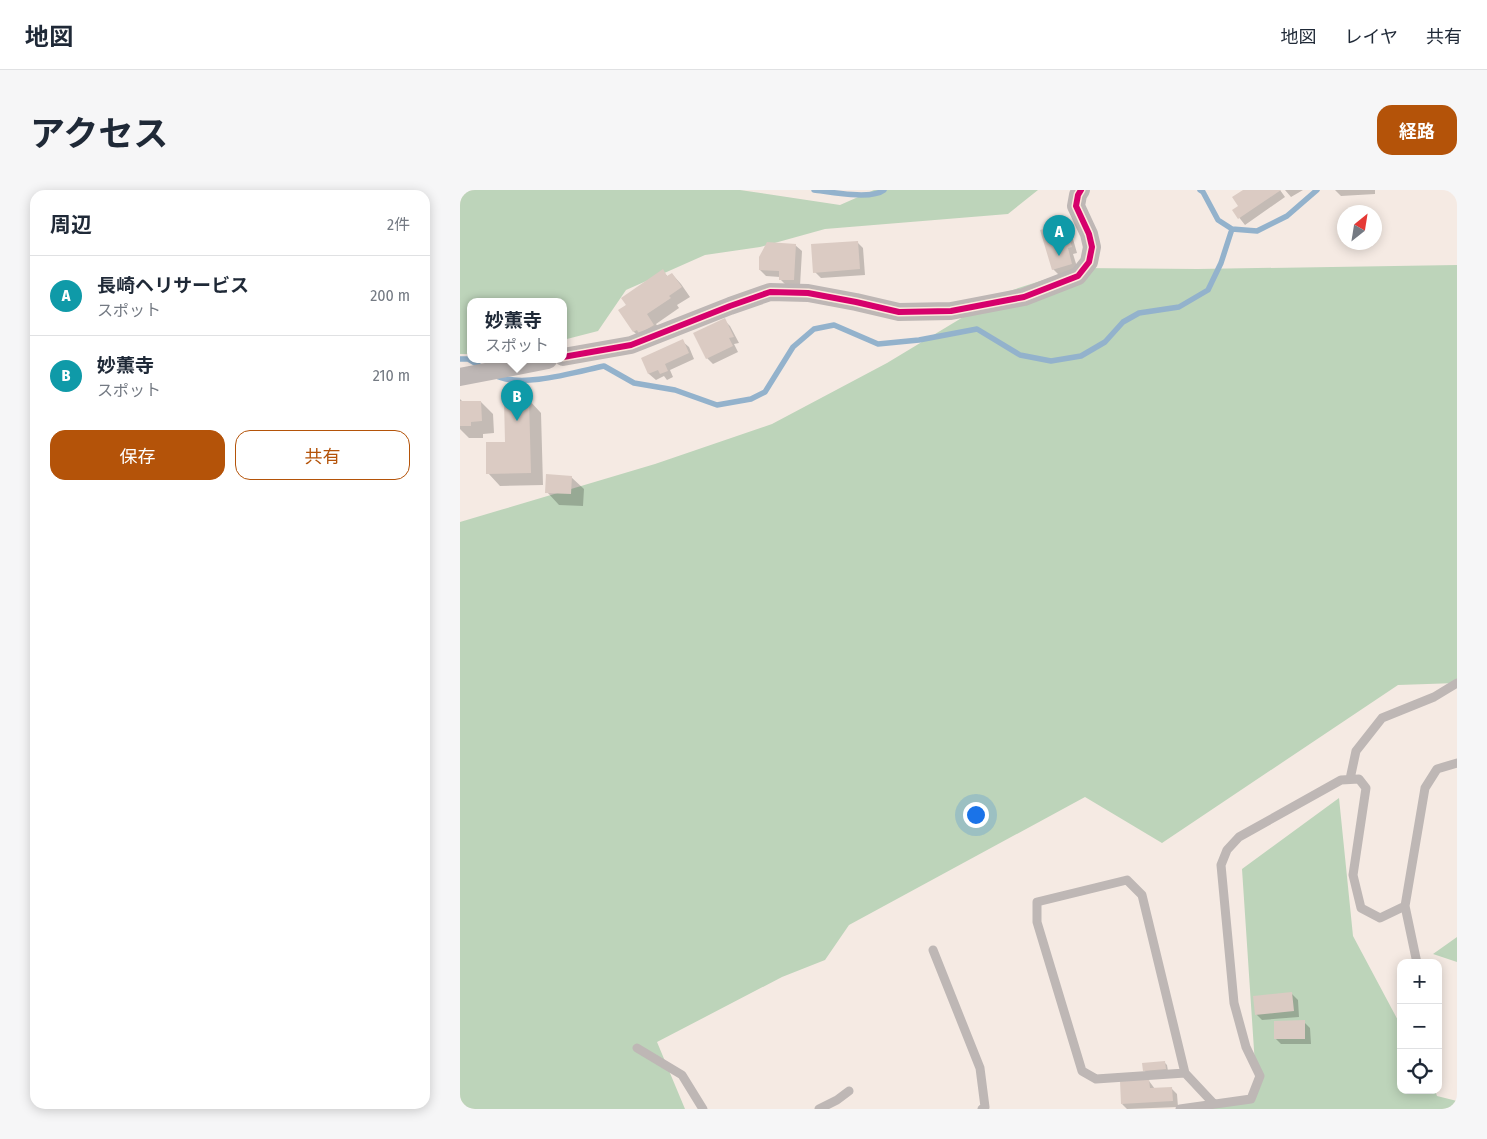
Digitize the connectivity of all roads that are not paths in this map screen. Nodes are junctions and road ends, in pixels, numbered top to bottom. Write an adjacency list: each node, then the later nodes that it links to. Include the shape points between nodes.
1 (1081, 190): 2 (street, via 1076,206 1089,234 1092,248 1089,262 1078,276 1024,297 951,311 899,312 808,293 770,292 631,345)
2 (567, 356)
3 (532, 363): 4 (street)
4 (468, 375)
5 (1457, 683): 7 (lane, via 1382,718 1356,751)
6 (1457, 763): 8 (lane, via 1437,769 1425,788)
7 (1350, 779): 8 (lane, via 1359,779 1366,788 1353,875 1360,908 1380,918); 14 (lane, via 1341,780 1239,837 1226,850 1221,865 1234,1003 1246,1047 1260,1076 1251,1099)
8 (1404, 906): 10 (lane)
9 (933, 950): 17 (lane, via 980,1068 985,1107)
10 (1416, 959)
11 (637, 1048): 15 (lane, via 682,1075)
12 (1185, 1073): 12 (lane, via 1142,895 1127,880 1037,902 1037,922 1082,1071 1096,1079); 14 (lane)
13 (849, 1091): 16 (lane)
14 (1214, 1104): 18 (lane)
15 (703, 1109)
16 (819, 1109)
17 (982, 1109)
18 (1180, 1109)

